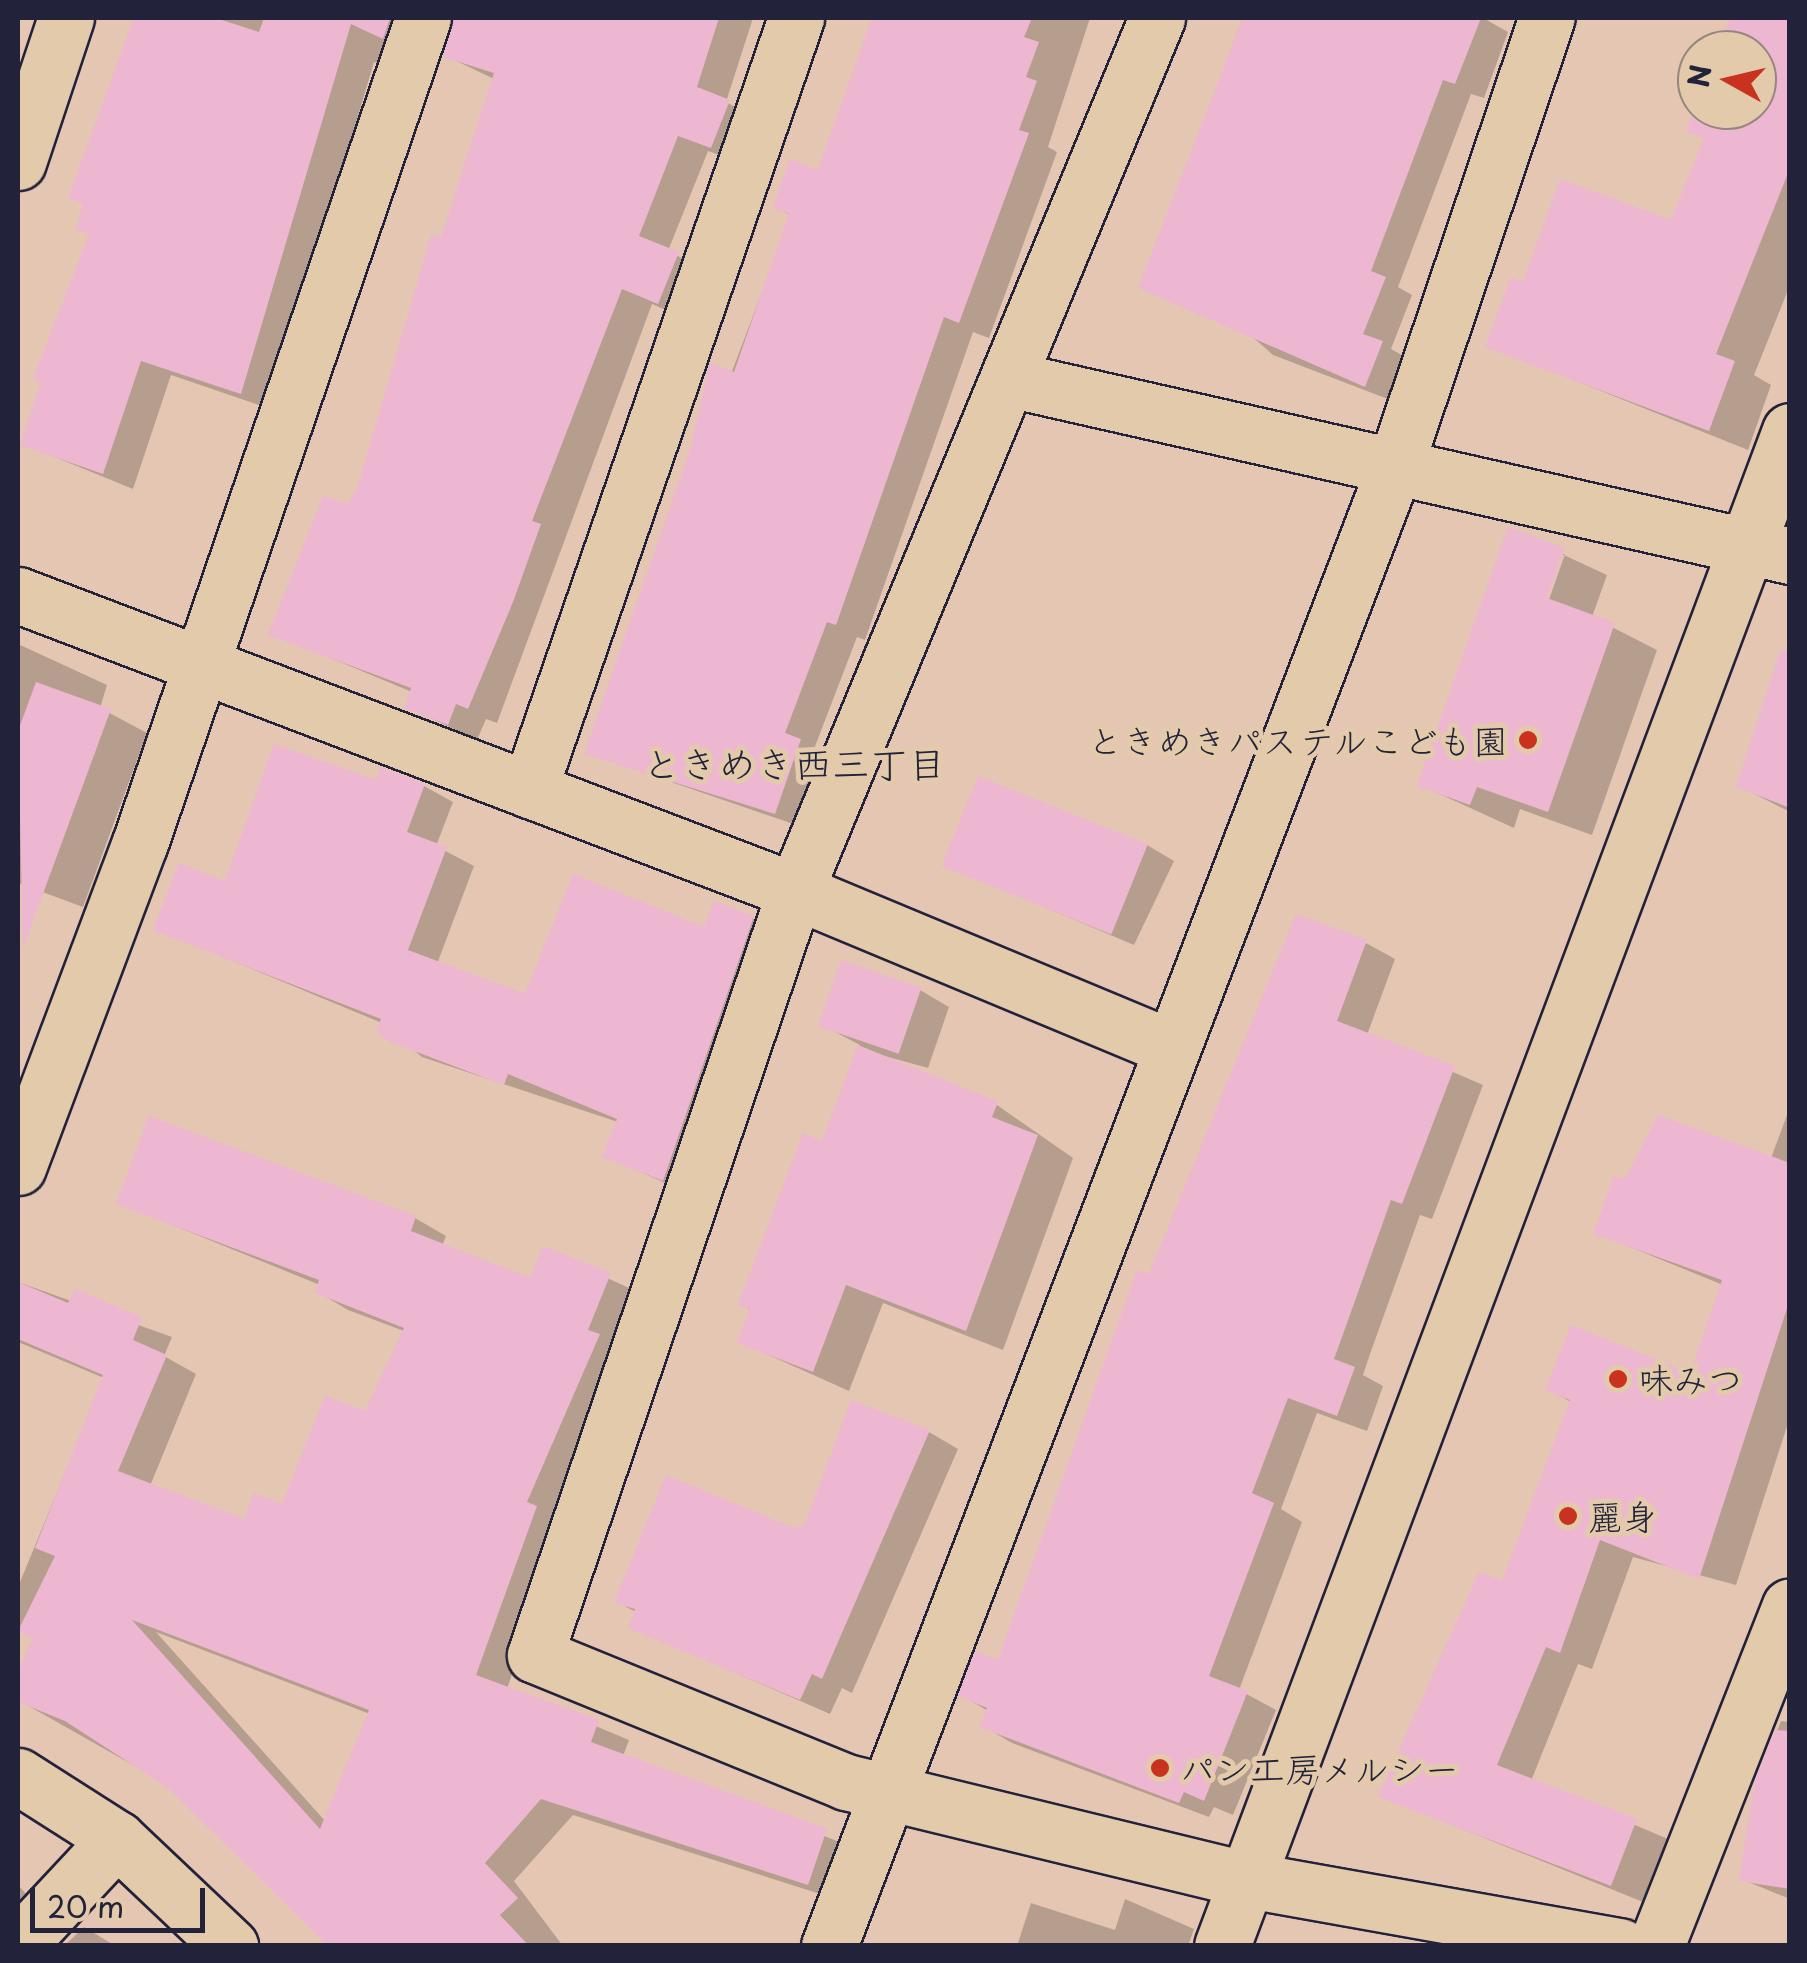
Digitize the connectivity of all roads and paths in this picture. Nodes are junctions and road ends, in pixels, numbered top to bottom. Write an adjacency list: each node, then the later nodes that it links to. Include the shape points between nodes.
1 (66, 18): 6 (street)
2 (423, 18): 12 (street)
3 (796, 18): 13 (street)
4 (1156, 18): 7 (street)
5 (1547, 18): 9 (street)
6 (18, 162)
7 (1010, 379): 9 (street); 14 (street)
8 (1790, 430): 10 (street)
9 (1395, 466): 10 (street); 15 (street)
10 (1767, 551): 21 (street)
11 (18, 595): 12 (street)
12 (202, 665): 13 (street); 16 (street)
13 (530, 790): 14 (street)
14 (795, 891): 15 (street); 19 (street, via 535,1655)
15 (1167, 1046): 19 (street)
16 (18, 1167)
17 (1787, 1621): 27 (street)
18 (18, 1776): 20 (street)
19 (890, 1793): 21 (street); 24 (street)
20 (117, 1839): 22 (street); 23 (street)
21 (1248, 1880): 25 (street); 26 (street)
22 (18, 1944)
23 (230, 1946)
24 (829, 1946)
25 (1222, 1946)
26 (1620, 1946)
27 (1656, 1946)

